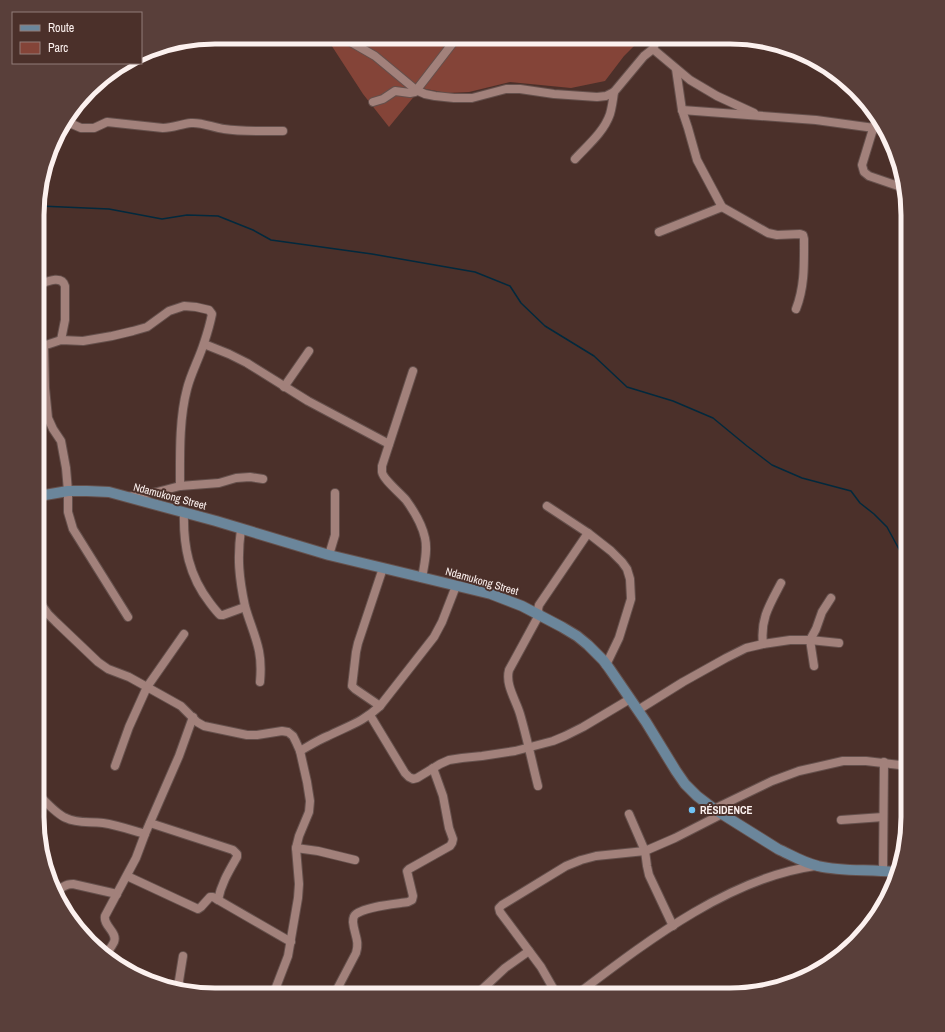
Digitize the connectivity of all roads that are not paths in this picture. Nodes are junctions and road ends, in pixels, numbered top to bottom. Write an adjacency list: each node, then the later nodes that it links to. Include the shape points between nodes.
1 (354, 44): 6 (street, via 375,56)
2 (452, 44): 6 (street)
3 (655, 44): 4 (street)
4 (653, 49): 5 (street); 7 (street)
5 (676, 69): 9 (street); 10 (street, via 717,96)
6 (416, 90): 7 (street, via 425,94 454,98 472,98 520,88 597,98); 8 (street, via 413,93 395,91)
7 (614, 92): 15 (street, via 610,115 606,122)
8 (373, 102)
9 (682, 110): 10 (street); 17 (street, via 697,160)
10 (760, 116): 13 (street)
11 (71, 124): 14 (street, via 85,128 94,128 107,122 169,128 191,123 236,131)
12 (875, 125): 13 (street)
13 (874, 128): 16 (street, via 862,165 864,172 868,176)
14 (283, 131)
15 (575, 159)
16 (899, 186)
17 (722, 207): 18 (street); 20 (street, via 768,233 803,235 804,277)
18 (659, 232)
19 (44, 283): 21 (street, via 55,280 64,282 65,320)
20 (796, 309)
21 (61, 340): 22 (street, via 83,341 134,331 147,327 169,311 184,306 209,310 212,314); 23 (street)
22 (204, 344): 27 (street, via 236,358); 30 (street, via 190,376 184,401)
23 (44, 345)
24 (309, 351): 27 (street)
25 (412, 371): 28 (street)
26 (44, 374): 31 (street, via 48,418 61,441)
27 (284, 387): 28 (street)
28 (389, 444): 41 (street, via 382,466 383,476 408,503 422,527 426,546)
29 (263, 480): 30 (street, via 244,477 219,483)
30 (180, 486): 34 (street)
31 (68, 491): 33 (main road, Ndamukong Street); 34 (main road, Ndamukong Street, via 109,492); 48 (street, via 68,512 73,528)
32 (335, 493): 39 (street, via 335,536)
33 (44, 495)
34 (127, 497): 36 (main road, Ndamukong Street)
35 (546, 506): 38 (street)
36 (184, 512): 37 (main road, Ndamukong Street); 45 (street, via 186,553 202,592 220,614)
37 (241, 529): 39 (main road, Ndamukong Street); 45 (street, via 238,562)
38 (588, 533): 47 (street, via 539,605); 53 (street, via 622,562 630,579 629,608 616,646)
39 (329, 555): 40 (main road, Ndamukong Street)
40 (383, 568): 41 (main road, Ndamukong Street); 58 (street, via 358,643 352,686)
41 (422, 578): 43 (main road, Ndamukong Street)
42 (781, 583): 52 (street, via 764,618)
43 (456, 586): 47 (main road, Ndamukong Street, via 491,594); 58 (street, via 434,637)
44 (832, 598): 50 (street, via 822,612)
45 (246, 607): 55 (street, via 259,650)
46 (44, 608): 56 (street, via 98,662)
47 (539, 615): 53 (main road, Ndamukong Street, via 577,636); 62 (street, via 507,676)
48 (128, 617)
49 (184, 634): 56 (street)
50 (810, 640): 51 (street); 52 (street); 54 (street)
51 (839, 643)
52 (763, 644): 59 (street, via 746,648 726,658)
53 (606, 664): 57 (main road, Ndamukong Street)
54 (814, 666)
55 (260, 682)
56 (147, 687): 61 (street, via 182,706); 66 (street)
57 (630, 699): 59 (main road, Ndamukong Street); 62 (street, via 566,736)
58 (380, 706): 60 (street)
59 (638, 710): 70 (main road, Ndamukong Street, via 685,784 696,796)
60 (370, 715): 63 (street); 67 (street, via 409,777 413,780)
61 (192, 717): 63 (street, via 204,726 247,736 288,732 293,736); 74 (street, via 179,756)
62 (528, 747): 67 (street, via 449,760); 68 (street)
63 (300, 751): 76 (street, via 310,801 309,812)
64 (884, 762): 65 (street); 70 (street, via 843,761 798,771 772,781); 72 (street)
65 (901, 765)
66 (115, 766)
67 (433, 768): 93 (street, via 443,796 452,843 407,871 412,900 372,908 353,917 358,948)
68 (538, 786)
69 (44, 800): 75 (street, via 64,818 114,825)
70 (718, 812): 77 (street, via 670,840); 79 (main road, Ndamukong Street, via 778,849)
71 (629, 814): 77 (street)
72 (883, 817): 73 (street); 80 (street)
73 (841, 820)
74 (150, 823): 75 (street); 85 (street, via 233,850 237,858 224,880)
75 (145, 834): 82 (street)
76 (296, 848): 78 (street); 87 (street, via 299,884)
77 (645, 851): 86 (street, via 649,875); 89 (street, via 581,860 566,866 502,905 499,908 500,912)
78 (355, 860)
79 (816, 866): 80 (main road, Ndamukong Street); 86 (street, via 798,868 750,884)
80 (883, 871): 81 (main road, Ndamukong Street)
81 (892, 872)
82 (127, 876): 84 (street); 85 (street, via 198,909 210,896)
83 (61, 889): 84 (street, via 73,884)
84 (117, 894): 88 (street, via 104,920 114,934 114,942)
85 (218, 900): 87 (street)
86 (673, 926): 96 (street, via 631,953)
87 (291, 942): 92 (street)
88 (108, 951)
89 (529, 951): 94 (street); 95 (street)
90 (183, 956): 91 (street)
91 (178, 984)
92 (276, 988)
93 (338, 988)
94 (484, 988)
95 (553, 988)
96 (585, 988)

